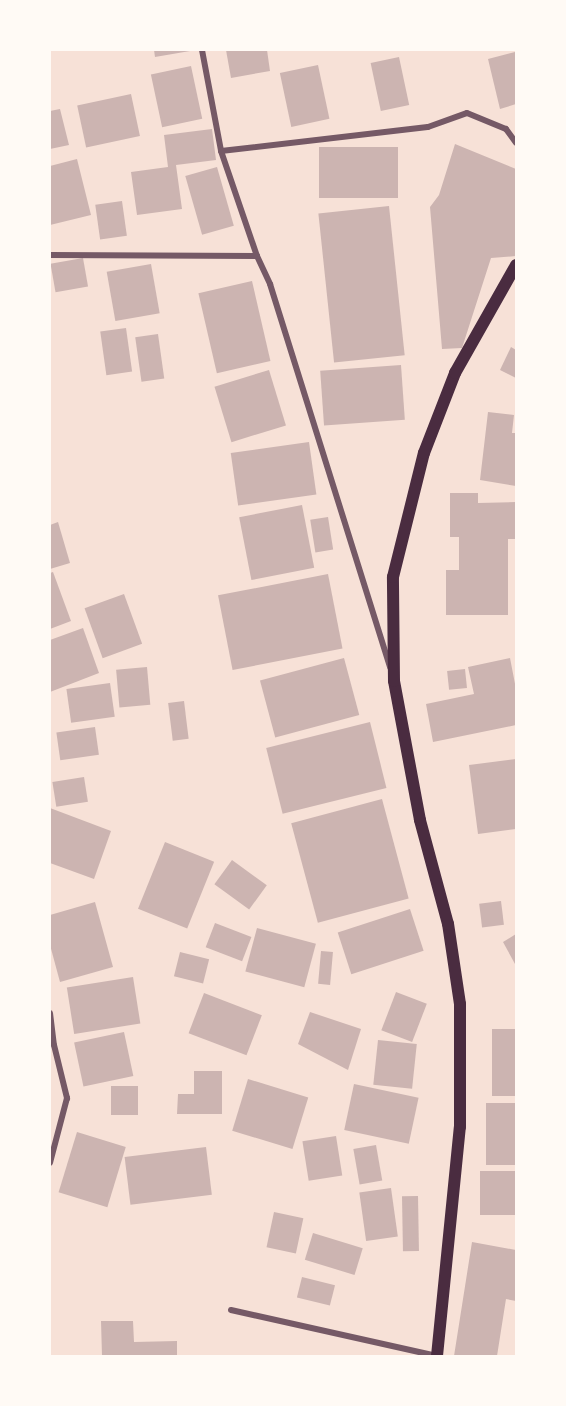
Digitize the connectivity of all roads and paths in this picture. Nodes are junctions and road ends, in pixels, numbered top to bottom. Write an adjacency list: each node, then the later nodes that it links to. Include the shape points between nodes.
1 (202, 50): 3 (street)
2 (516, 142): 3 (street, via 506,129 467,113 428,127)
3 (221, 151): 5 (street)
4 (50, 255): 5 (street)
5 (257, 256): 7 (street, via 270,284)
6 (516, 266): 7 (main road, via 455,373 424,453 393,577)
7 (394, 681): 11 (main road, via 420,820 448,924 460,1004 460,1126)
8 (50, 1012): 9 (street, via 67,1098)
9 (50, 1164)
10 (231, 1310): 11 (street)
11 (437, 1356)

